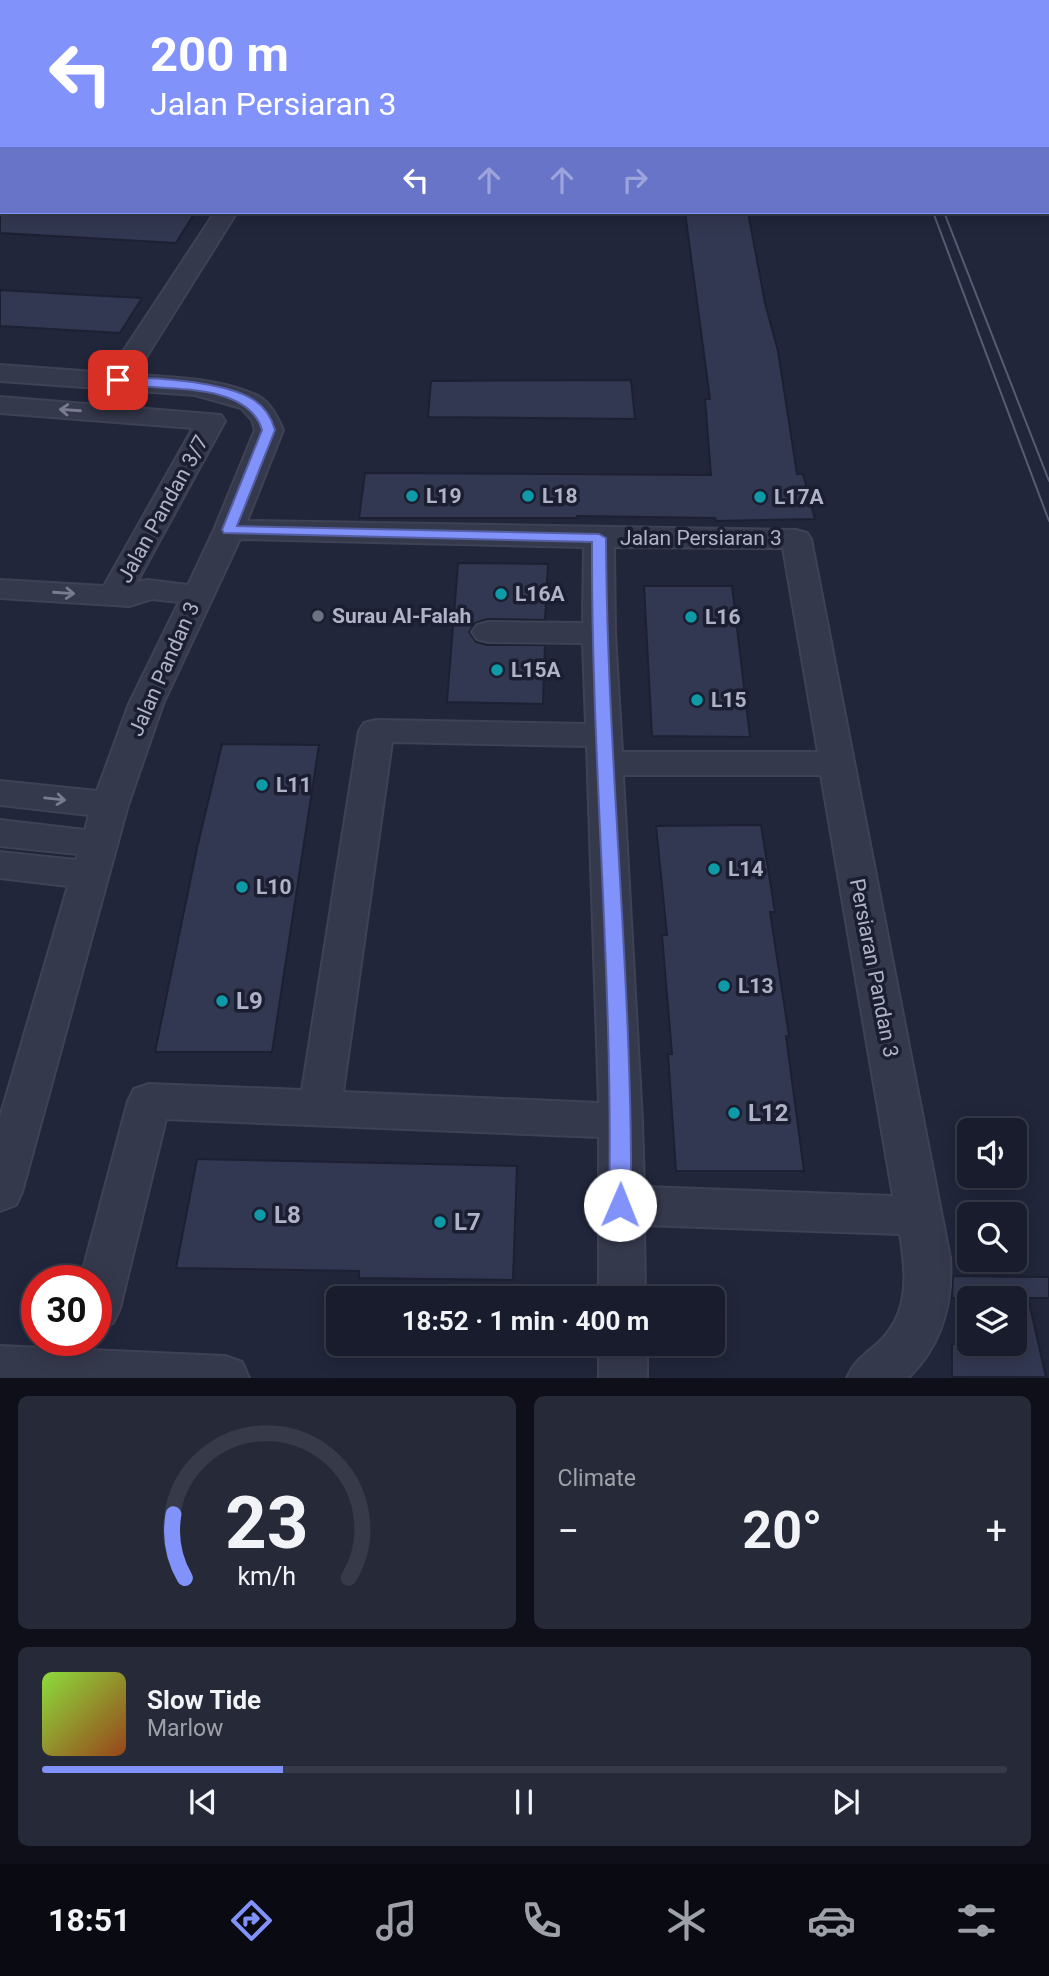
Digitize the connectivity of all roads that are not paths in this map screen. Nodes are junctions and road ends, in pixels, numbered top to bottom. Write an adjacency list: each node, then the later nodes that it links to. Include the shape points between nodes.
1 (225, 214): 3 (street)
2 (2, 376): 3 (street, Jalan Pandan 3)
3 (118, 380): 5 (street, Jalan Pandan 3, via 229,394 250,402 265,418 269,430)
4 (0, 405): 9 (street, Jalan Pandan 3/7, one-way to 4, via 212,421)
5 (229, 530): 6 (street, Jalan Persiaran 3); 10 (street, Jalan Pandan 3)
6 (599, 538): 7 (street, Jalan Persiaran 3); 12 (street)
7 (796, 539): 14 (street, Persiaran Pandan 3)
8 (0, 589): 9 (street, one-way to 9)
9 (121, 596): 10 (street, via 135,608)
10 (192, 605): 16 (street, Jalan Pandan 3, via 146,704)
11 (488, 632): 12 (street)
12 (599, 633): 13 (street)
13 (605, 749): 14 (street); 20 (street, via 376,731); 21 (street)
14 (836, 764): 24 (street, Persiaran Pandan 3)
15 (0, 793): 16 (street, one-way to 16)
16 (110, 805): 18 (street, Jalan Pandan 3)
17 (0, 833): 18 (street)
18 (95, 859): 19 (street); 22 (street, Jalan Pandan 3)
19 (0, 865)
20 (320, 1108): 21 (street); 25 (street, via 149,1101)
21 (621, 1121): 23 (street)
22 (0, 1192)
23 (620, 1205): 24 (street); 26 (street)
24 (920, 1216): 31 (street, Persiaran Pandan 3, via 929,1287 925,1314 892,1363)
25 (107, 1265)
26 (622, 1286)
27 (622, 1356): 30 (street)
28 (0, 1368): 29 (street)
29 (225, 1377)
30 (623, 1377)
31 (871, 1377)

